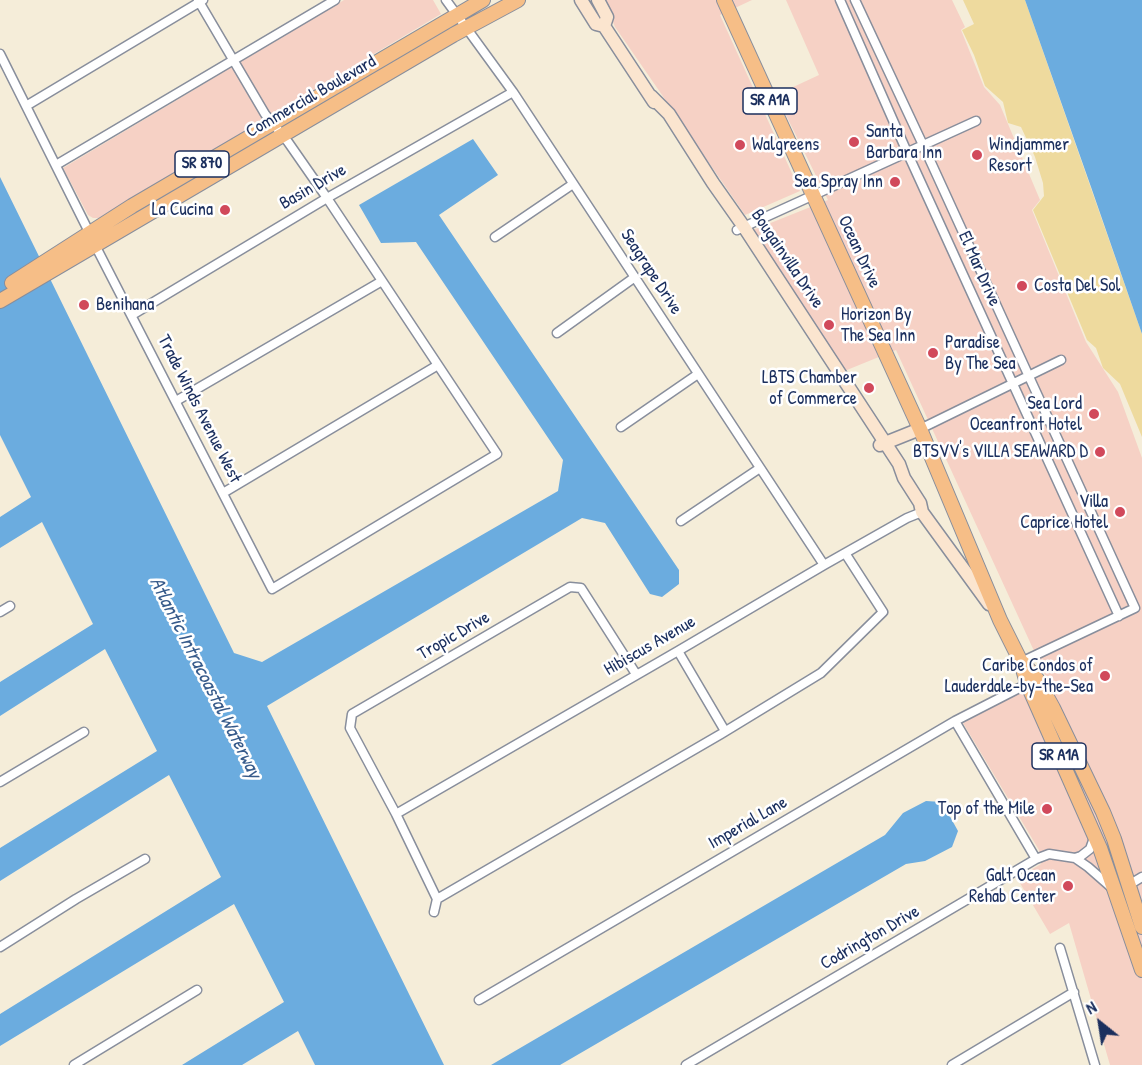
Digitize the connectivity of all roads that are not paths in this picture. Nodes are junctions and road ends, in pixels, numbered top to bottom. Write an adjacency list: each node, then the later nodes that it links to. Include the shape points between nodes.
1 (335, 0): 15 (street)
2 (446, 0): 11 (street, Seagrape Drive)
3 (483, 0): 11 (main road, Commercial Boulevard / SR 870)
4 (518, 0): 13 (main road, Commercial Boulevard / SR 870)
5 (581, 0): 12 (street, via 596,24)
6 (598, 0): 12 (street, Bougainvilla Drive, via 607,17)
7 (724, 0): 25 (main road, Ocean Drive / SR A1A)
8 (840, 0): 22 (street, El Mar Drive)
9 (855, 0): 21 (street, El Mar Drive)
10 (200, 1): 15 (street); 17 (street)
11 (456, 15): 13 (street, Seagrape Drive); 19 (main road, Commercial Boulevard / SR 870)
12 (604, 26): 27 (street, Bougainvilla Drive, via 688,157)
13 (467, 28): 16 (street, Seagrape Drive); 20 (main road, Commercial Boulevard / SR 870)
14 (0, 54): 17 (street, Trade Winds Avenue West)
15 (233, 60): 19 (street); 23 (street)
16 (513, 92): 24 (street, Seagrape Drive); 26 (street, Basin Drive)
17 (26, 106): 23 (street, Trade Winds Avenue West)
18 (976, 121): 21 (street)
19 (272, 123): 20 (street); 29 (main road, Commercial Boulevard / SR 870, via 104,223)
20 (282, 135): 26 (street); 29 (main road, Commercial Boulevard / SR 870)
21 (923, 145): 22 (street); 40 (street, El Mar Drive)
22 (908, 152): 25 (street); 41 (street, El Mar Drive)
23 (56, 165): 29 (street, Trade Winds Avenue West)
24 (573, 184): 28 (street); 31 (street, Seagrape Drive)
25 (813, 195): 27 (street); 45 (main road, Ocean Drive / SR A1A)
26 (327, 198): 32 (street); 35 (street, Basin Drive)
27 (741, 229): 43 (street, Bougainvilla Drive); 47 (street, Bougainvilla Drive)
28 (495, 237)
29 (92, 238): 30 (main road, Commercial Boulevard / SR 870); 35 (street, Trade Winds Avenue West)
30 (53, 263): 33 (main road, Commercial Boulevard / SR 870); 34 (main road, Commercial Boulevard / SR 870)
31 (634, 277): 36 (street); 39 (street, Seagrape Drive)
32 (382, 281): 38 (street); 42 (street)
33 (0, 290)
34 (0, 301)
35 (132, 315): 42 (street, Trade Winds Avenue West)
36 (557, 333)
37 (1061, 360): 40 (street)
38 (438, 365): 49 (street); 49 (street, Trade Winds Avenue West, via 497,454 272,589)
39 (698, 374): 44 (street); 48 (street, Seagrape Drive)
40 (1029, 376): 41 (street); 56 (street, El Mar Drive, via 1135,608)
41 (1013, 384): 45 (street); 56 (street, El Mar Drive)
42 (176, 401): 49 (street, Trade Winds Avenue West)
43 (873, 422): 46 (street); 47 (street, Bougainvilla Drive)
44 (621, 427)
45 (920, 429): 46 (street); 57 (main road, Ocean Drive / SR A1A)
46 (904, 435): 47 (street)
47 (882, 444): 50 (street, Bougainvilla Drive, via 899,464)
48 (760, 468): 51 (street); 53 (street, Seagrape Drive)
49 (223, 493)
50 (922, 512): 52 (street, Hibiscus Avenue); 57 (street, Bougainvilla Drive)
51 (681, 521)
52 (845, 553): 53 (street, Hibiscus Avenue); 63 (street, via 883,612 821,673)
53 (824, 565): 58 (street, Hibiscus Avenue)
54 (10, 606): 55 (street)
55 (0, 612)
56 (1119, 616): 59 (street)
57 (1000, 620): 59 (main road, SR A1A)
58 (678, 651): 60 (street, Hibiscus Avenue); 63 (street)
59 (1021, 662): 61 (main road, SR A1A)
60 (636, 675): 66 (street, Hibiscus Avenue); 66 (street, Tropic Drive, via 581,588 570,588 352,714 350,728)
61 (1032, 681): 62 (street, Imperial Lane); 67 (main road, SR A1A); 72 (main road, SR A1A, via 1062,725 1103,812)
62 (955, 721): 70 (street); 82 (street, Imperial Lane)
63 (725, 731): 74 (street)
64 (84, 732): 65 (street)
65 (0, 782)
66 (396, 814): 74 (street)
67 (1095, 835): 68 (street, via 1090,849); 73 (main road, SR A1A)
68 (1075, 858): 70 (street, Codrington Drive, via 1050,854); 73 (street)
69 (145, 859): 77 (street)
70 (1036, 859): 84 (street, Codrington Drive)
71 (1142, 877): 72 (street)
72 (1129, 885): 73 (street); 76 (main road, SR A1A)
73 (1114, 890): 79 (main road, SR A1A)
74 (437, 899): 75 (street)
75 (434, 912)
76 (1142, 927)
77 (0, 947)
78 (1060, 948): 81 (street)
79 (1142, 970)
80 (197, 990): 83 (street)
81 (1074, 992): 85 (street); 86 (street)
82 (479, 1000)
83 (74, 1065)
84 (686, 1065)
85 (952, 1065)
86 (1095, 1065)

